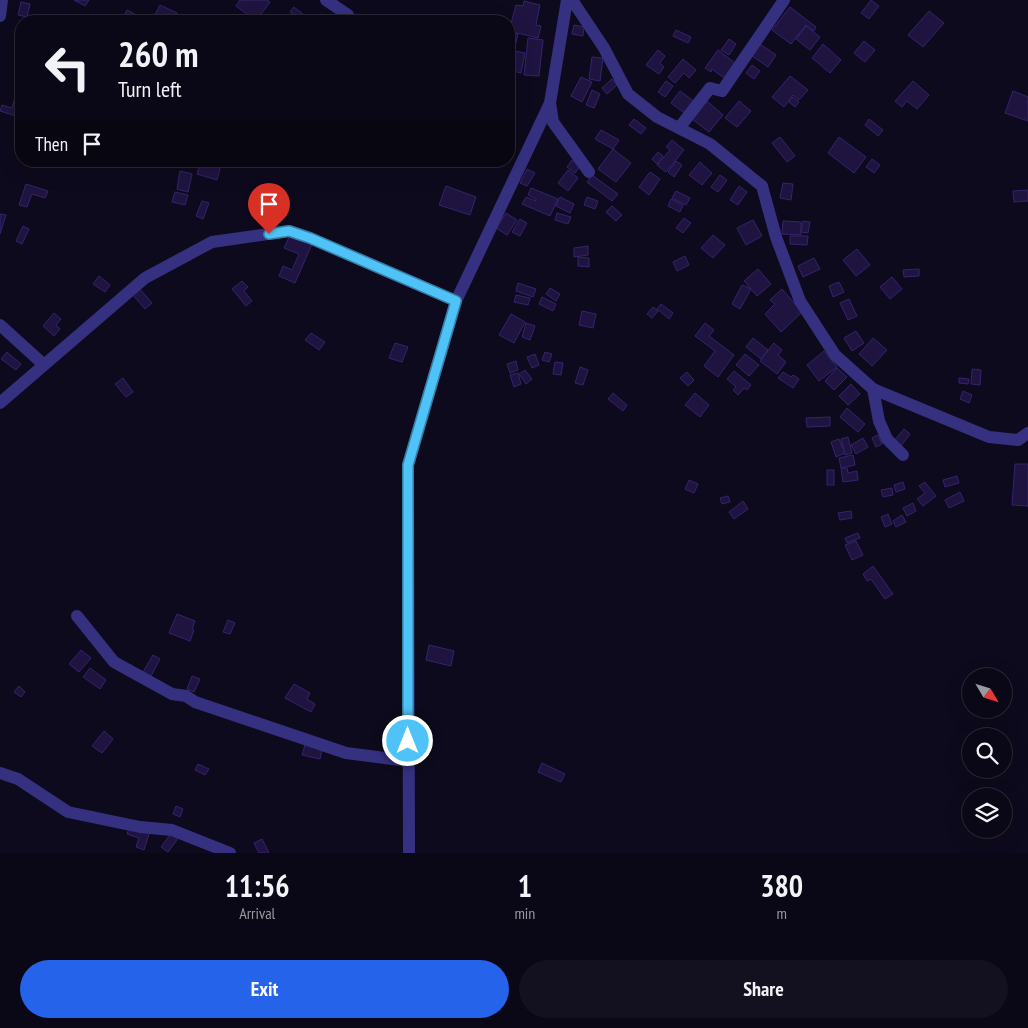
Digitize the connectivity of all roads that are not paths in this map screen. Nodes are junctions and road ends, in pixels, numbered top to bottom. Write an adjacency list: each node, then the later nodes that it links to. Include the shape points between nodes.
1 (2, 0): 7 (street)
2 (326, 0): 6 (street)
3 (567, 0): 8 (street)
4 (572, 0): 9 (street, via 604,48 628,94 657,117)
5 (784, 0): 9 (street, via 722,91 710,88)
6 (348, 15)
7 (0, 16)
8 (550, 103): 10 (street, via 553,122); 11 (street)
9 (679, 128): 14 (street, via 710,144 762,186 776,237 800,301 835,355)
10 (589, 172)
11 (456, 301): 13 (street, via 289,231 212,242 145,278); 19 (street, via 408,465)
12 (0, 325): 13 (street)
13 (43, 364): 15 (street)
14 (873, 389): 16 (street, via 989,437); 17 (street, via 884,433)
15 (0, 403)
16 (1025, 439)
17 (903, 455)
18 (76, 616): 19 (street, via 114,662 172,694 186,696 195,702 346,753)
19 (408, 761): 22 (street)
20 (0, 773): 21 (street, via 18,779 68,812 140,827 172,830)
21 (230, 853)
22 (409, 853)

